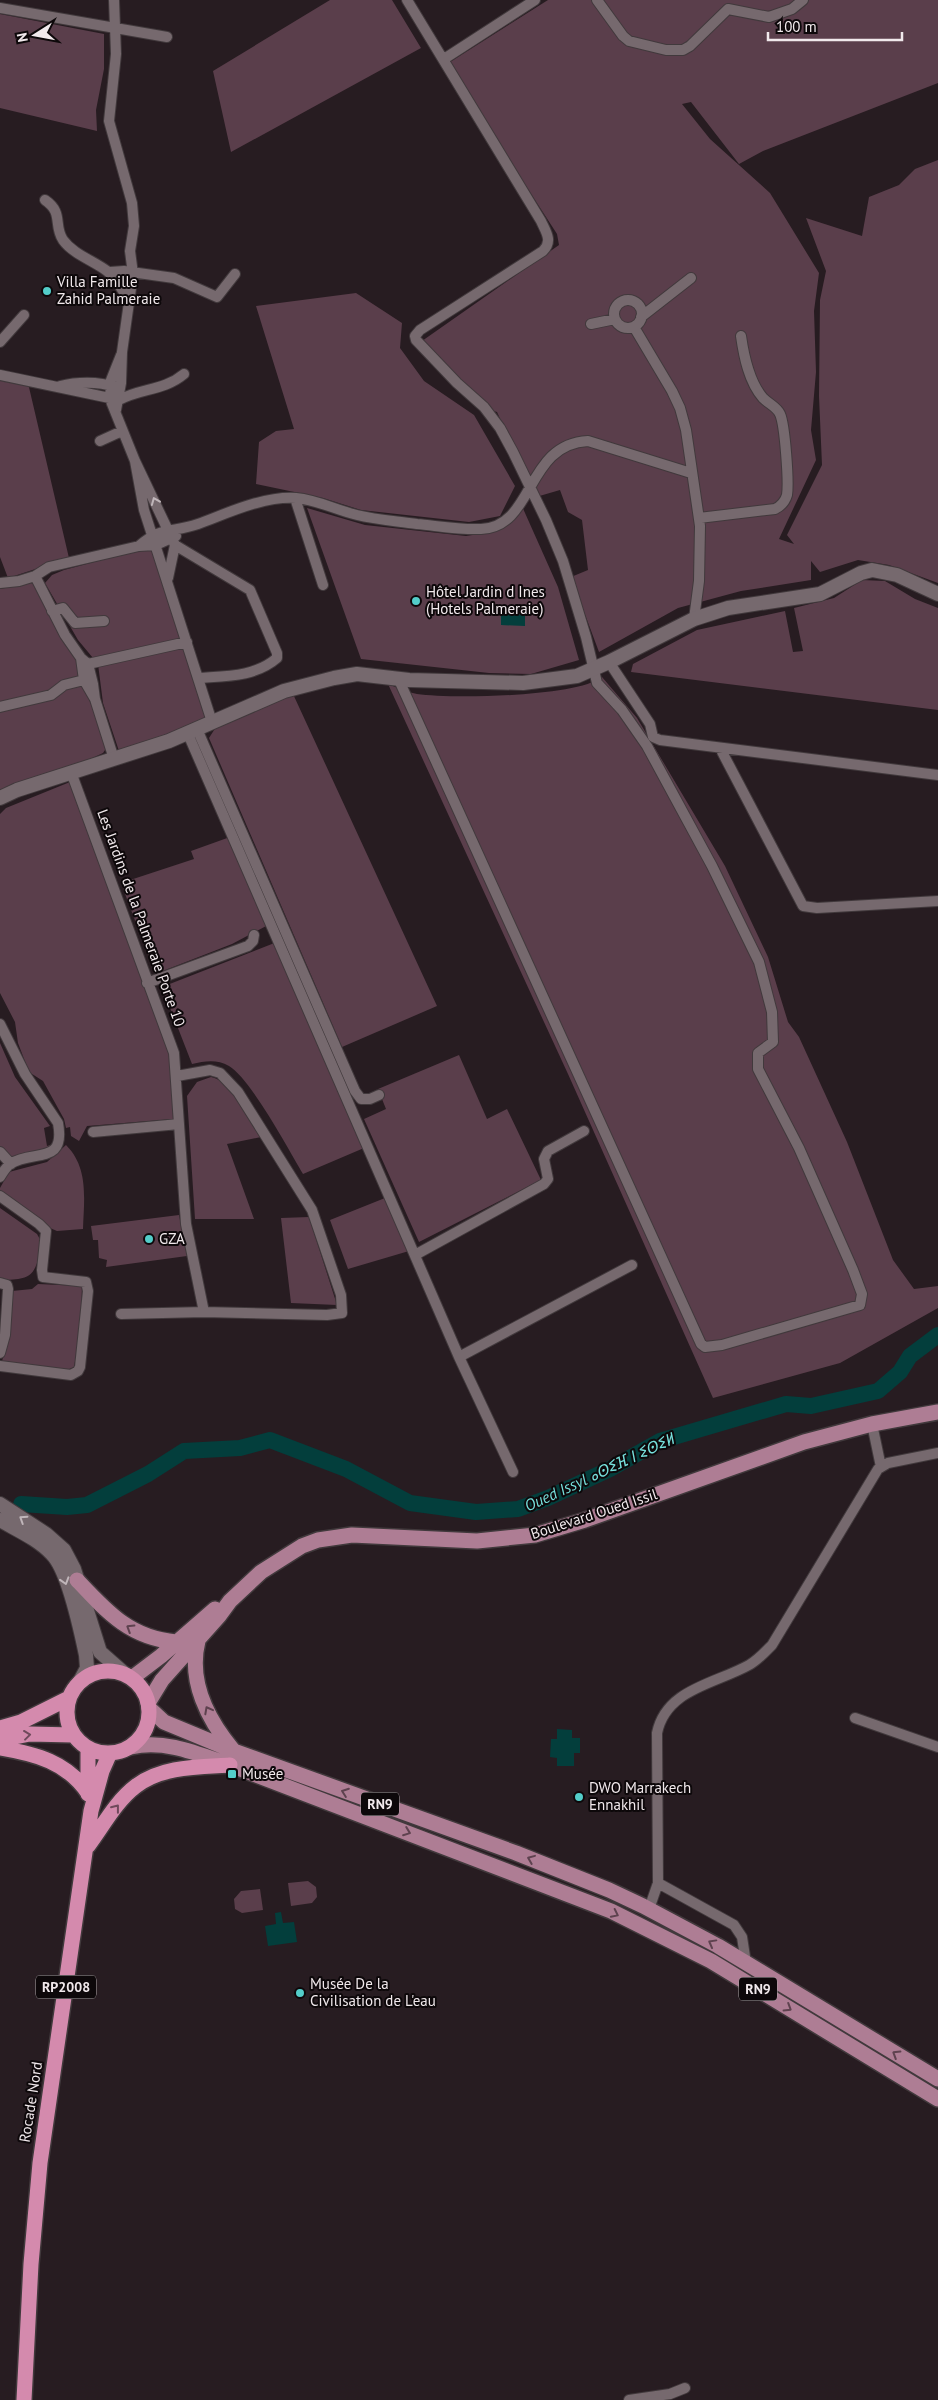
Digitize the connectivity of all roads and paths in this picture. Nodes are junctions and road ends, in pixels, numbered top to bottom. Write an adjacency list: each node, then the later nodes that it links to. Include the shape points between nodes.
1 (114, 0): 7 (street)
2 (406, 0): 9 (street)
3 (535, 0): 9 (street)
4 (597, 0): 5 (street, via 630,41 675,50 690,46 728,9 769,16 792,9)
5 (803, 0)
6 (0, 8): 7 (street)
7 (115, 29): 8 (street); 12 (street, via 115,70 109,121 134,215 130,251)
8 (167, 37)
9 (444, 59): 32 (street, via 541,221 549,244 415,336 420,345 492,417)
10 (45, 200): 11 (street, via 54,206 62,239)
11 (110, 272): 12 (street); 15 (street)
12 (133, 274): 13 (street, via 174,278 218,297); 15 (street)
13 (235, 274)
14 (691, 278): 17 (street)
15 (128, 299): 26 (street)
16 (24, 315): 22 (street)
17 (641, 317): 18 (street, via 638,305 626,301 616,307); 20 (street)
18 (615, 319): 19 (street); 20 (street, via 623,327)
19 (592, 324)
20 (634, 327): 31 (street, via 680,408)
21 (741, 336): 34 (street, via 754,382 762,397 780,414 787,495 784,502 774,509)
22 (0, 342)
23 (184, 374): 26 (street, via 163,387)
24 (0, 375): 25 (street)
25 (56, 386): 26 (street, via 70,384); 27 (street)
26 (120, 389): 27 (street); 27 (street)
27 (115, 403): 28 (street)
28 (122, 431): 29 (street); 30 (street)
29 (100, 441)
30 (134, 461): 35 (street); 36 (street, one-way to 30)
31 (691, 473): 32 (street, via 588,441 574,442 551,455); 34 (street)
32 (530, 489): 33 (street, via 507,520 496,527 482,529 372,519 317,501); 50 (street, via 563,561 586,637)
33 (295, 498): 36 (street, via 269,500 186,528); 42 (street)
34 (699, 518): 45 (street, via 701,551)
35 (152, 534): 36 (street); 37 (street); 38 (street)
36 (171, 538): 37 (street); 40 (street); 51 (street, via 250,590 277,653 273,662 246,674)
37 (156, 545): 38 (street); 40 (street)
38 (139, 546): 39 (street, via 50,567)
39 (35, 576): 41 (street); 44 (street)
40 (168, 580): 47 (street)
41 (0, 582)
42 (324, 584)
43 (938, 594): 45 (street, via 897,574 872,570 820,594 728,608)
44 (52, 611): 46 (street, via 66,609 75,622); 48 (street)
45 (694, 619): 49 (street)
46 (104, 621)
47 (187, 642): 48 (street); 51 (street)
48 (84, 661): 53 (street); 54 (street, via 92,679)
49 (609, 662): 50 (street); 58 (street, via 650,724 653,736 660,740)
50 (592, 670): 52 (street, via 577,676 523,683); 52 (street, via 596,683 622,710 647,746 708,858 759,962 772,1012 774,1034 773,1042 758,1053 756,1062 799,1148 853,1270 862,1294 862,1303 856,1307 722,1345 709,1347 701,1344)
51 (199, 678): 56 (street)
52 (398, 678): 56 (street, via 357,674 316,682 284,691)
53 (84, 680): 54 (street); 55 (street, via 64,685 51,695)
54 (94, 700): 59 (street)
55 (0, 707)
56 (212, 722): 57 (street)
57 (192, 731): 59 (street); 68 (street, via 355,1091 361,1099); 76 (street)
58 (720, 748): 61 (street); 63 (street, via 804,906)
59 (114, 759): 60 (street)
60 (71, 772): 62 (street); 65 (street, Les Jardins de la Palmeraie Porte 10)
61 (938, 774)
62 (0, 798)
63 (938, 901)
64 (254, 935): 65 (street, via 248,946)
65 (147, 983): 67 (street, Les Jardins de la Palmeraie Porte 10, via 174,1053)
66 (0, 1024): 73 (street, via 24,1074 58,1123 60,1132 59,1142 48,1154)
67 (177, 1076): 69 (street, Les Jardins de la Palmeraie Porte 10); 79 (street, via 210,1070 220,1073 238,1092 312,1210 341,1295 342,1312 336,1315)
68 (379, 1095)
69 (179, 1124): 71 (street); 79 (street, Les Jardins de la Palmeraie Porte 10, via 186,1224)
70 (584, 1131): 76 (street, via 548,1151 544,1159 548,1178 544,1184)
71 (92, 1132)
72 (0, 1152): 73 (street)
73 (11, 1164): 74 (street)
74 (0, 1177)
75 (0, 1196): 83 (street, via 46,1231 43,1277 86,1282 88,1291 78,1371 71,1374)
76 (415, 1255): 82 (street)
77 (632, 1266): 82 (street)
78 (0, 1283): 81 (street, via 7,1285 8,1290 5,1335)
79 (204, 1312): 80 (street)
80 (121, 1314)
81 (0, 1353)
82 (459, 1357): 88 (street)
83 (0, 1366)
84 (938, 1412): 85 (main road, Boulevard Oued Issil)
85 (872, 1424): 87 (street); 93 (main road, Boulevard Oued Issil, via 804,1442 535,1535 477,1541 371,1535 318,1540 282,1557)
86 (938, 1453): 87 (street)
87 (881, 1467): 113 (street, via 772,1645 749,1665 681,1696 663,1716 658,1733)
88 (513, 1472)
89 (0, 1504): 91 (street, one-way to 89)
90 (0, 1520): 91 (street)
91 (42, 1539): 92 (street, via 70,1559); 97 (street, one-way to 97, via 65,1577 86,1655 87,1668)
92 (77, 1580): 95 (main road, one-way to 92, via 157,1640 130,1629); 96 (street, via 100,1652)
93 (230, 1601): 94 (main road, Boulevard Oued Issil); 95 (main road, Boulevard Oued Issil, via 214,1610)
94 (199, 1639): 99 (main road, Boulevard Oued Issil, via 162,1680); 109 (main road, one-way to 94, via 198,1688 195,1654)
95 (176, 1642): 96 (main road, Boulevard Oued Issil)
96 (128, 1676): 97 (highway, via 108,1670); 99 (highway, RN9, via 144,1691)
97 (80, 1681): 98 (highway)
98 (69, 1698): 101 (highway, via 21,1722); 102 (highway, via 67,1717)
99 (149, 1705): 104 (highway, via 146,1730); 109 (main road, RN9, via 164,1722)
100 (855, 1718): 105 (street)
101 (0, 1728)
102 (74, 1735): 103 (highway, one-way to 102, via 30,1734); 107 (highway)
103 (0, 1740)
104 (131, 1746): 108 (highway, RN9); 109 (main road, RN9, via 176,1746)
105 (938, 1746)
106 (0, 1748): 110 (highway, via 34,1755 60,1765 78,1779)
107 (88, 1748): 108 (highway); 110 (highway, RP2008)
108 (110, 1753): 111 (highway, RP2008)
109 (232, 1758): 112 (highway, one-way to 109, via 116,1806 136,1786 170,1771); 114 (main road, RN9, one-way to 109, via 516,1853); 117 (main road, RN9, one-way to 117, via 611,1911 711,1961)
110 (88, 1793): 111 (highway, RP2008)
111 (91, 1811): 112 (highway, Rocade Nord / RP2008)
112 (87, 1847): 119 (highway, Rocade Nord / RP2008, via 40,2163 30,2264)
113 (658, 1883): 114 (street); 115 (street, via 734,1925 742,1937)
114 (649, 1909): 115 (main road, RN9, one-way to 114)
115 (746, 1963): 116 (main road, RN9, one-way to 115)
116 (937, 2075)
117 (938, 2099)
118 (685, 2388): 120 (street, via 670,2394)
119 (24, 2400)
120 (629, 2400)

